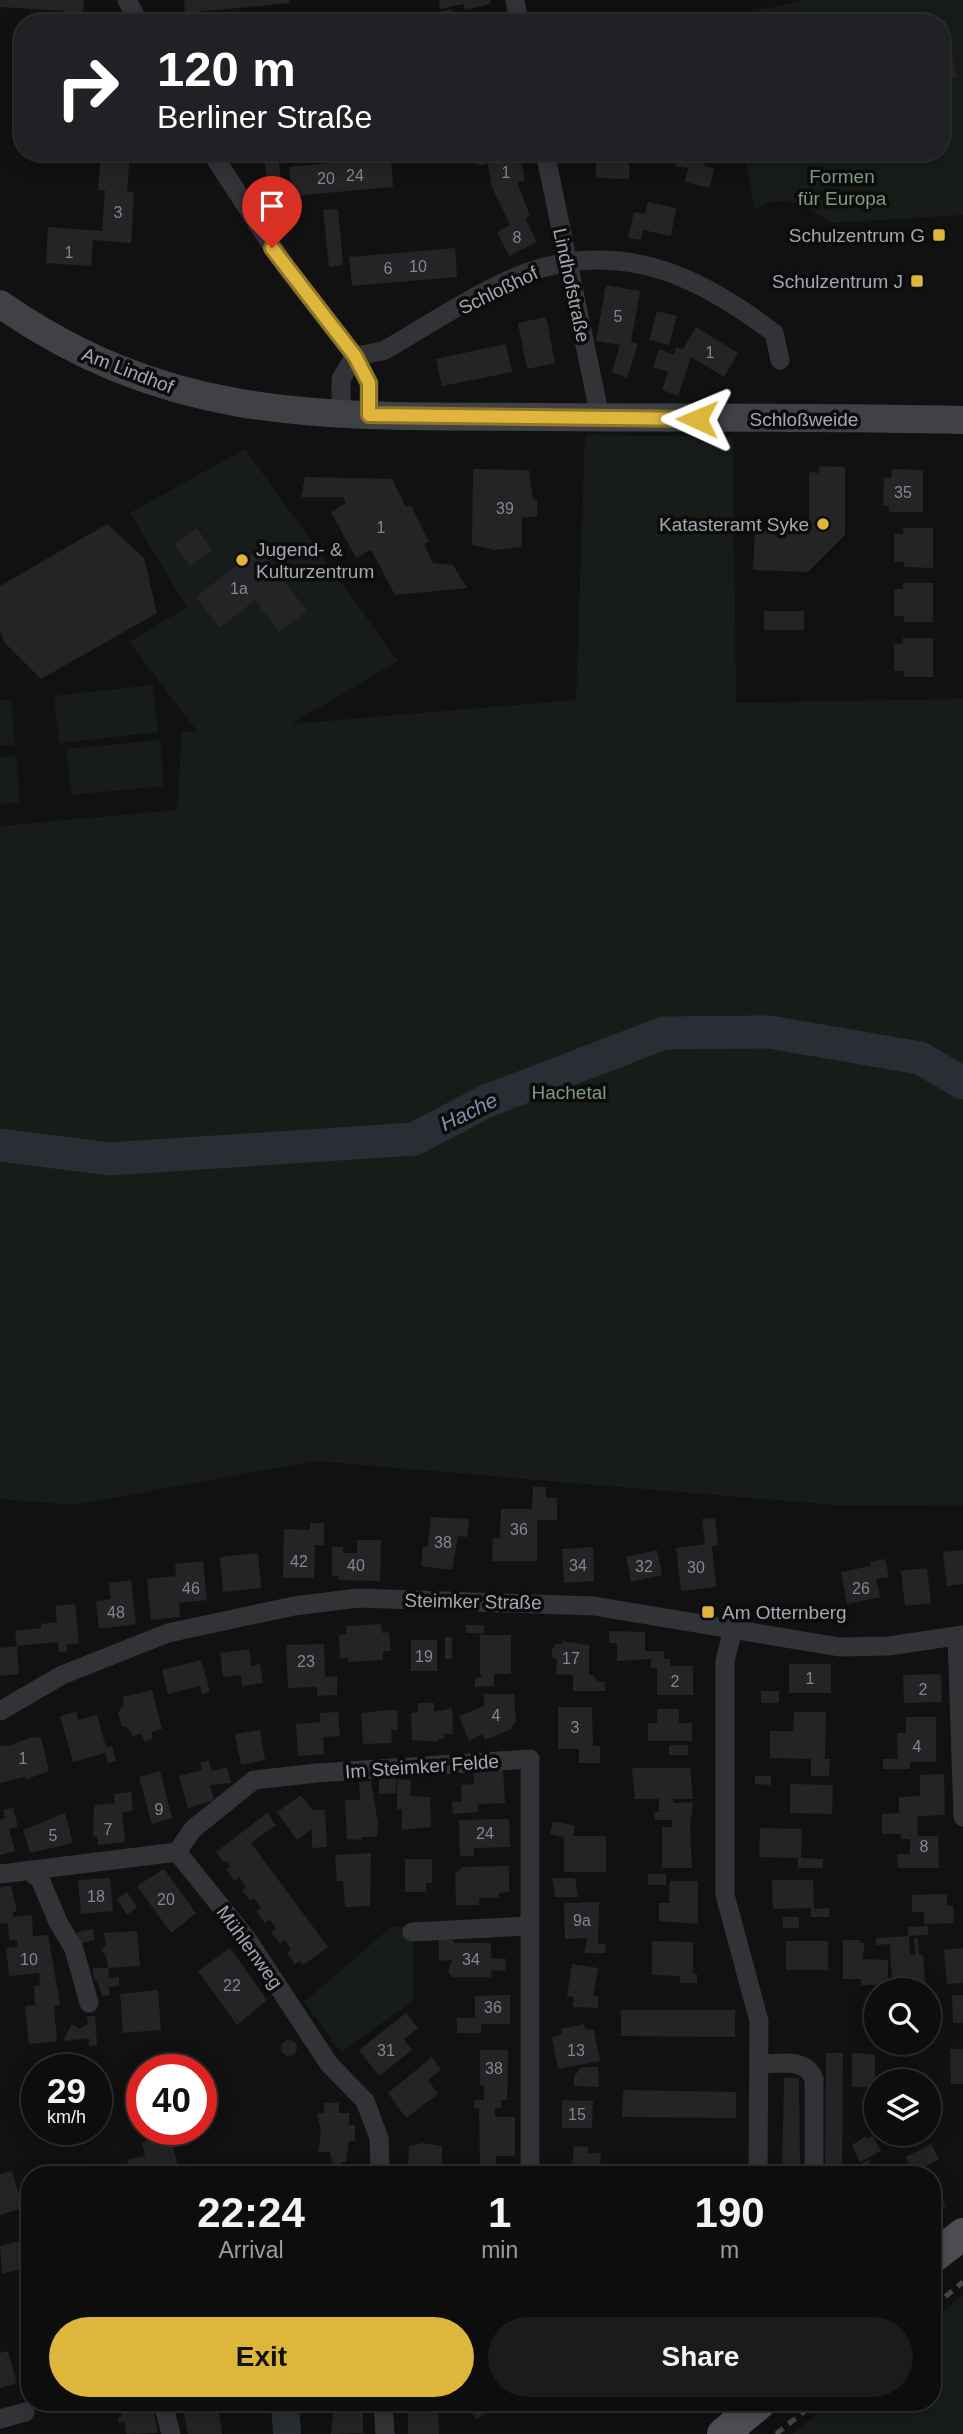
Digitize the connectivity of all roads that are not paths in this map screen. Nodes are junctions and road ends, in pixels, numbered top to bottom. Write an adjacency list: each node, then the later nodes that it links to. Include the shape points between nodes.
1 (217, 161): 5 (street, via 286,267)
2 (547, 161): 3 (street, Lindhofstraße)
3 (567, 264): 5 (street, Schloßhof, via 538,269 383,351); 6 (street, Schloßhof, via 608,259 661,269 705,286 774,333); 10 (street, Lindhofstraße)
4 (0, 304): 7 (street, Am Lindhof, via 44,335 154,384)
5 (355, 356): 8 (street, via 341,379); 9 (street, via 369,383)
6 (780, 360)
7 (268, 410): 8 (street, Schloßweide)
8 (341, 415): 9 (street, Schloßweide)
9 (369, 415): 10 (street, Schloßweide)
10 (600, 418): 11 (street, Schloßweide)
11 (963, 420)
12 (733, 1629): 13 (street, Steimker Straße, via 839,1647 889,1646); 14 (street, Steimker Straße, via 594,1606 358,1598 294,1606 168,1633 62,1675); 22 (street, via 725,1661 725,1895 759,2021)
13 (960, 1636): 15 (street)
14 (0, 1711)
15 (963, 1817)
16 (177, 1852): 17 (street); 19 (street, Im Steimker Felde, via 193,1829 254,1780 530,1759); 23 (street, Mühlenweg, via 247,1939 329,2064 365,2101 379,2138)
17 (29, 1871): 18 (street); 21 (street, via 40,1879 75,1949)
18 (0, 1874)
19 (528, 1926): 20 (street); 24 (street, Im Steimker Felde)
20 (412, 1932)
21 (89, 2003)
22 (759, 2064): 25 (street); 26 (street, via 802,2064 810,2069 814,2079)
23 (380, 2166)
24 (530, 2166)
25 (758, 2166)
26 (814, 2166)
27 (963, 2234): 28 (main road)
28 (941, 2252)
29 (165, 2411): 34 (street)
30 (384, 2411): 35 (street)
31 (750, 2411): 36 (main road)
32 (25, 2412): 33 (street)
33 (0, 2418)
34 (171, 2434)
35 (385, 2434)
36 (723, 2434)

